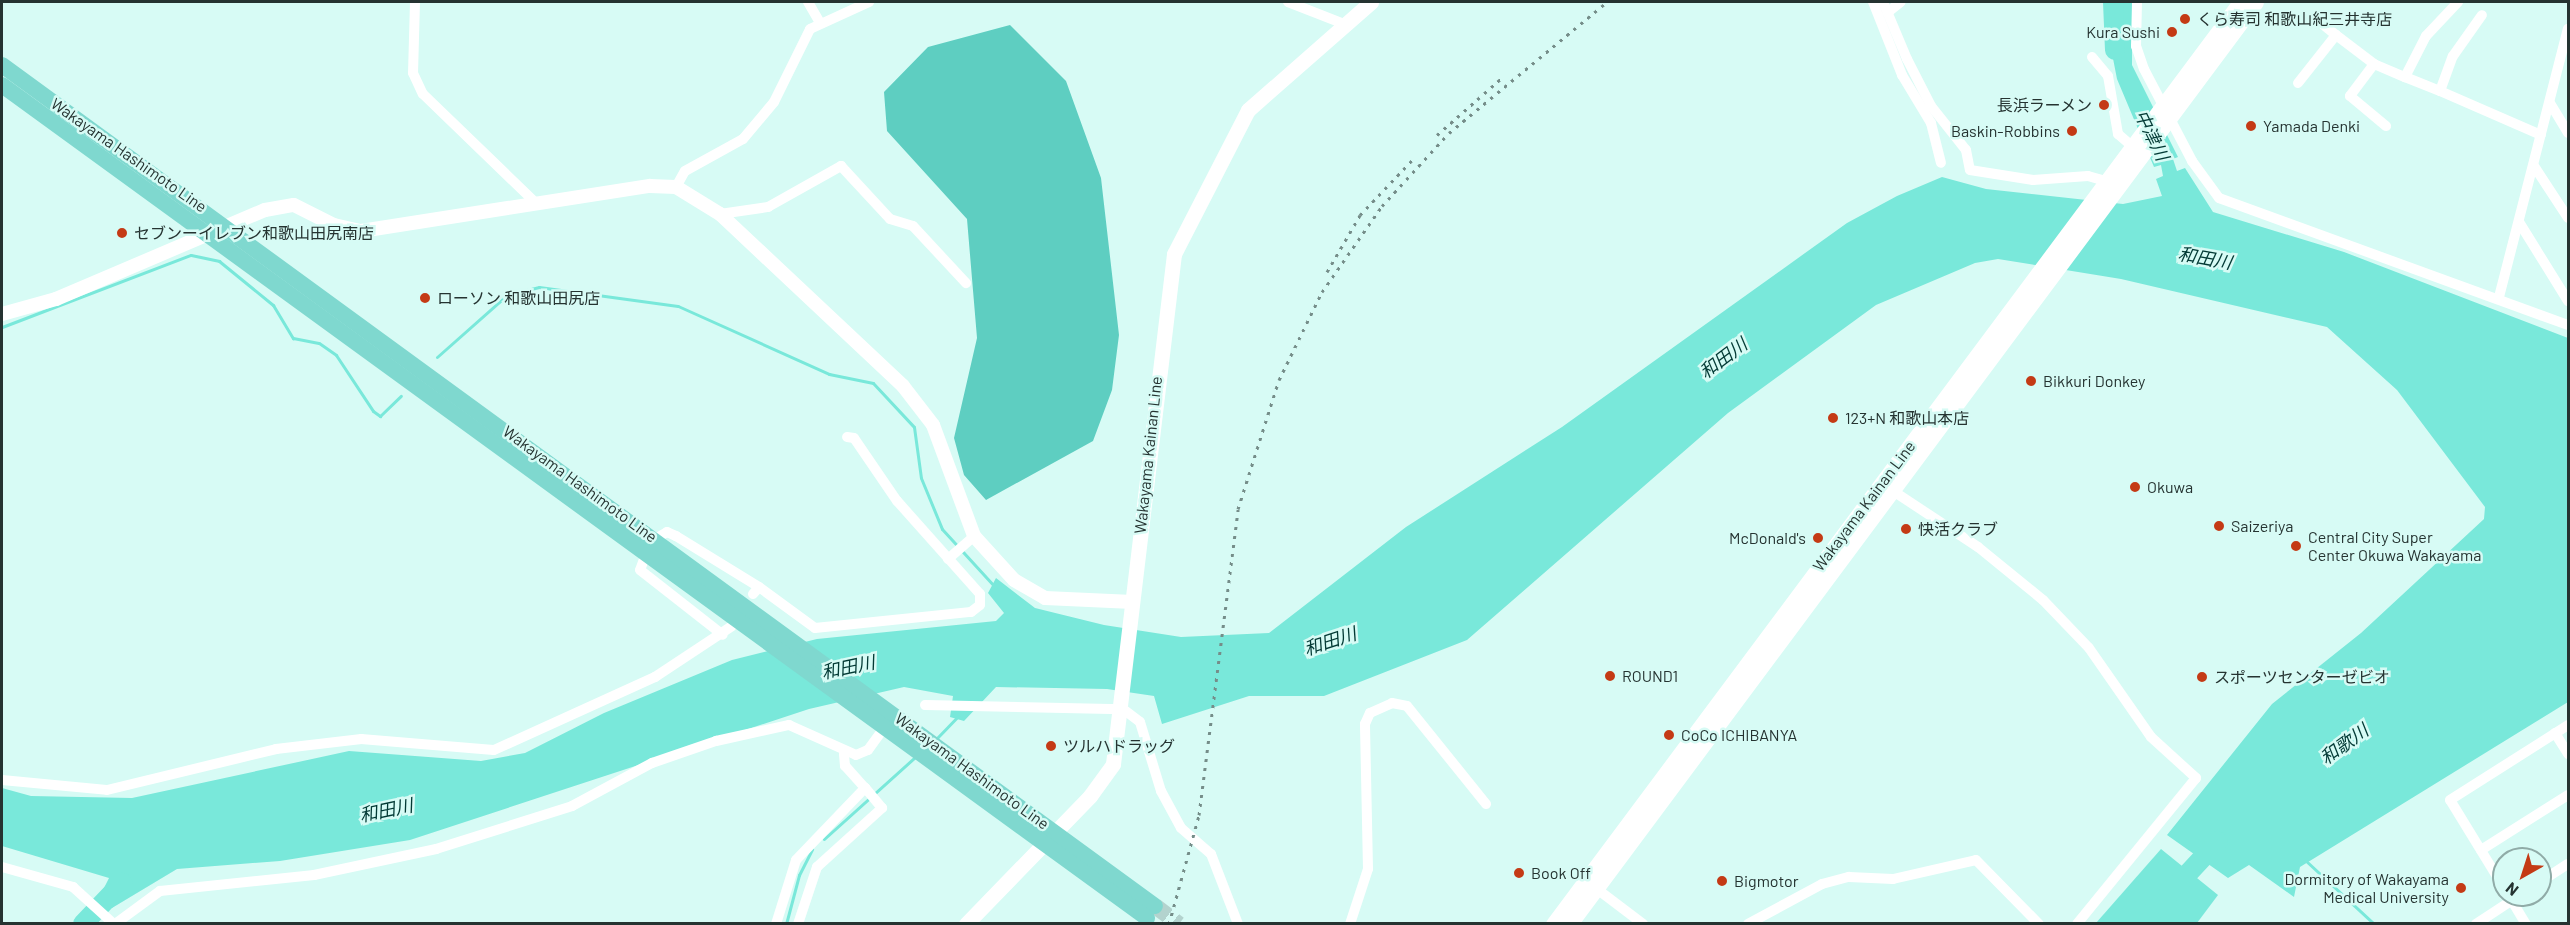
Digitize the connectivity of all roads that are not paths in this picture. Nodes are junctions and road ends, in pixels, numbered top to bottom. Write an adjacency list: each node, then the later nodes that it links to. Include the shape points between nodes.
1 (415, 2): 36 (street, via 412,73 423,94)
2 (808, 2): 15 (street)
3 (869, 2): 15 (street)
4 (1288, 2): 16 (street)
5 (1371, 2): 16 (main road, Wakayama Kainan Line)
6 (1873, 2): 32 (street, via 1902,75 1931,123)
7 (1901, 2): 12 (street)
8 (2137, 2): 27 (street, via 2136,46)
9 (2240, 2): 27 (main road, Wakayama Kainan Line)
10 (2256, 2): 27 (main road, Wakayama Kainan Line)
11 (2458, 2): 22 (street, via 2426,36)
12 (1886, 7): 35 (street, via 1931,106 1966,150 1970,170 2032,180 2088,176)
13 (2482, 15): 25 (street, via 2454,56)
14 (2316, 19): 18 (street)
15 (820, 23): 34 (street, via 799,46 774,102 743,139 685,171)
16 (1344, 24): 52 (main road, Wakayama Kainan Line, via 1248,110 1174,254)
17 (2568, 33): 26 (street)
18 (2336, 35): 20 (street); 23 (street)
19 (2092, 57): 31 (street, via 2108,76 2118,134)
20 (2374, 64): 22 (street); 28 (street, via 2349,96)
21 (2, 65): 40 (main road, Wakayama Hashimoto Line)
22 (2405, 77): 25 (street)
23 (2298, 83)
24 (2, 85): 41 (main road, Wakayama Hashimoto Line)
25 (2440, 91): 30 (street)
26 (2550, 103): 29 (street); 30 (street)
27 (2164, 114): 31 (main road, Wakayama Kainan Line); 43 (street, via 2211,189 2235,208)
28 (2386, 126)
29 (2568, 133)
30 (2541, 135): 33 (street)
31 (2135, 150): 35 (main road, Wakayama Kainan Line)
32 (1941, 163)
33 (2534, 166): 38 (street); 39 (street)
34 (676, 187): 36 (street); 37 (street)
35 (2109, 187): 48 (main road, Wakayama Kainan Line)
36 (537, 204): 40 (street, via 361,231 334,225 294,205)
37 (720, 214): 42 (street, via 768,207 841,166 890,219 913,226); 49 (street, via 903,386 933,425)
38 (2568, 218)
39 (2519, 222): 43 (street); 44 (street)
40 (228, 225): 41 (street); 50 (main road, Wakayama Hashimoto Line)
41 (208, 232): 45 (street, via 56,299); 50 (main road, Wakayama Hashimoto Line)
42 (966, 283)
43 (2499, 297): 46 (street)
44 (2568, 302)
45 (2, 314)
46 (2568, 325)
47 (847, 437): 51 (street, via 854,438 874,472)
48 (1887, 487): 72 (main road, Wakayama Kainan Line); 87 (street, via 1978,547 2043,600 2089,648 2151,737 2196,778)
49 (971, 540): 51 (street); 52 (street, via 1014,580 1045,598)
50 (651, 545): 51 (street, via 666,532 676,536 814,628 971,612 980,605 980,594); 54 (street, via 640,570); 57 (main road, Wakayama Hashimoto Line, via 787,635); 57 (main road, Wakayama Hashimoto Line, via 870,715)
51 (951, 556)
52 (1133, 602): 56 (main road, Wakayama Kainan Line)
53 (732, 627): 54 (street)
54 (723, 635): 62 (street, via 655,677 494,750 361,739 276,749 107,790)
55 (925, 705): 56 (street)
56 (1123, 705): 66 (main road, Wakayama Kainan Line, via 1113,764); 80 (street, via 1140,722 1161,791 1181,828 1210,854)
57 (890, 718): 60 (street, via 868,750); 66 (main road, Wakayama Hashimoto Line)
58 (2568, 724): 59 (street)
59 (2555, 733): 61 (street); 67 (street, via 2451,800)
60 (844, 754): 63 (street, via 844,766); 76 (street, via 814,732 789,725 716,741 652,763 572,806 436,849 314,875 160,891)
61 (2568, 754)
62 (2, 780)
63 (865, 788): 77 (street, via 796,860); 78 (street, via 882,808 817,867)
64 (2568, 795): 67 (street)
65 (1486, 804): 81 (street, via 1407,706 1394,703 1370,713 1365,724 1368,869)
66 (1050, 838): 75 (main road, Wakayama Hashimoto Line); 79 (main road, Wakayama Kainan Line)
67 (2481, 850): 70 (street)
68 (2568, 864): 71 (street)
69 (2, 867): 76 (street, via 73,887)
70 (2492, 868)
71 (2552, 874)
72 (1591, 884): 82 (main road, Wakayama Kainan Line); 83 (main road, Wakayama Kainan Line); 84 (street)
73 (2500, 907): 88 (street)
74 (2518, 907): 89 (street)
75 (1151, 912)
76 (113, 923)
77 (776, 924)
78 (798, 924)
79 (966, 924)
80 (1238, 924)
81 (1350, 924)
82 (1553, 924)
83 (1570, 924)
84 (1643, 924)
85 (1748, 924): 86 (street, via 1822,884 1849,877 1893,879 1977,860)
86 (2039, 924)
87 (2077, 924)
88 (2476, 924)
89 (2526, 924)

